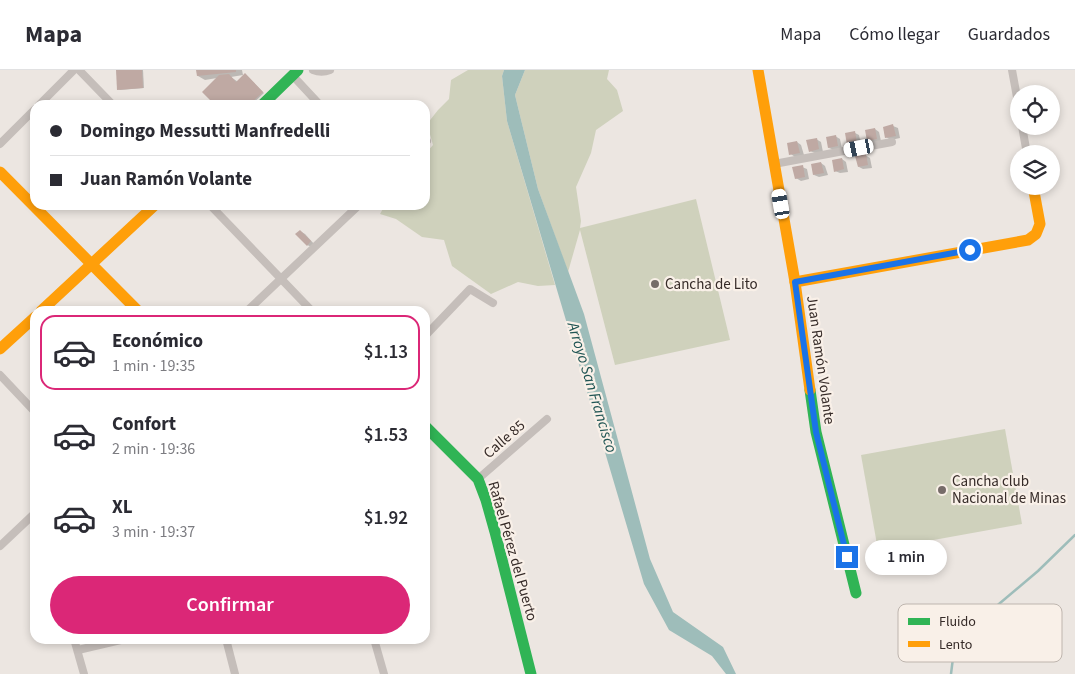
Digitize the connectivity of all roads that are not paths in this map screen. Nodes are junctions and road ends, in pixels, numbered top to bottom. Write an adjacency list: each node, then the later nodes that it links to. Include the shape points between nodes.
1 (74, 70): 9 (street)
2 (78, 70): 10 (street)
3 (313, 70): 4 (street)
4 (330, 70)
5 (758, 70): 16 (main road, Juan Ramón Volante)
6 (1012, 70): 8 (street)
7 (297, 72): 11 (main road); 12 (street)
8 (1015, 85)
9 (44, 100)
10 (108, 100)
11 (267, 100)
12 (317, 100)
13 (30, 114): 15 (street)
14 (892, 142): 16 (street)
15 (0, 144)
16 (774, 164): 26 (main road, Juan Ramón Volante)
17 (0, 172): 19 (main road)
18 (1035, 195): 26 (main road, via 1040,224 1034,237 1028,240)
19 (30, 202)
20 (38, 210): 24 (main road)
21 (149, 210): 24 (main road)
22 (215, 210): 25 (street)
23 (354, 210): 25 (street)
24 (91, 264): 28 (main road); 29 (main road)
25 (281, 279): 30 (street); 31 (street)
26 (795, 282): 42 (main road, Juan Ramón Volante, via 816,432)
27 (493, 304): 33 (street, via 470,289)
28 (46, 306)
29 (133, 306)
30 (252, 306)
31 (307, 306)
32 (30, 322): 34 (main road)
33 (430, 331)
34 (0, 349)
35 (0, 375): 36 (street)
36 (30, 407)
37 (547, 419): 39 (street, Calle 85)
38 (430, 431): 39 (main road, Rafael Pérez del Puerto)
39 (478, 479): 51 (main road, Rafael Pérez del Puerto, via 495,532)
40 (30, 518): 41 (street)
41 (0, 546)
42 (856, 593)
43 (76, 644): 47 (street)
44 (104, 644): 47 (street)
45 (227, 644): 49 (street)
46 (375, 644): 50 (street)
47 (78, 650): 48 (street)
48 (84, 674)
49 (236, 674)
50 (384, 674)
51 (531, 674)

